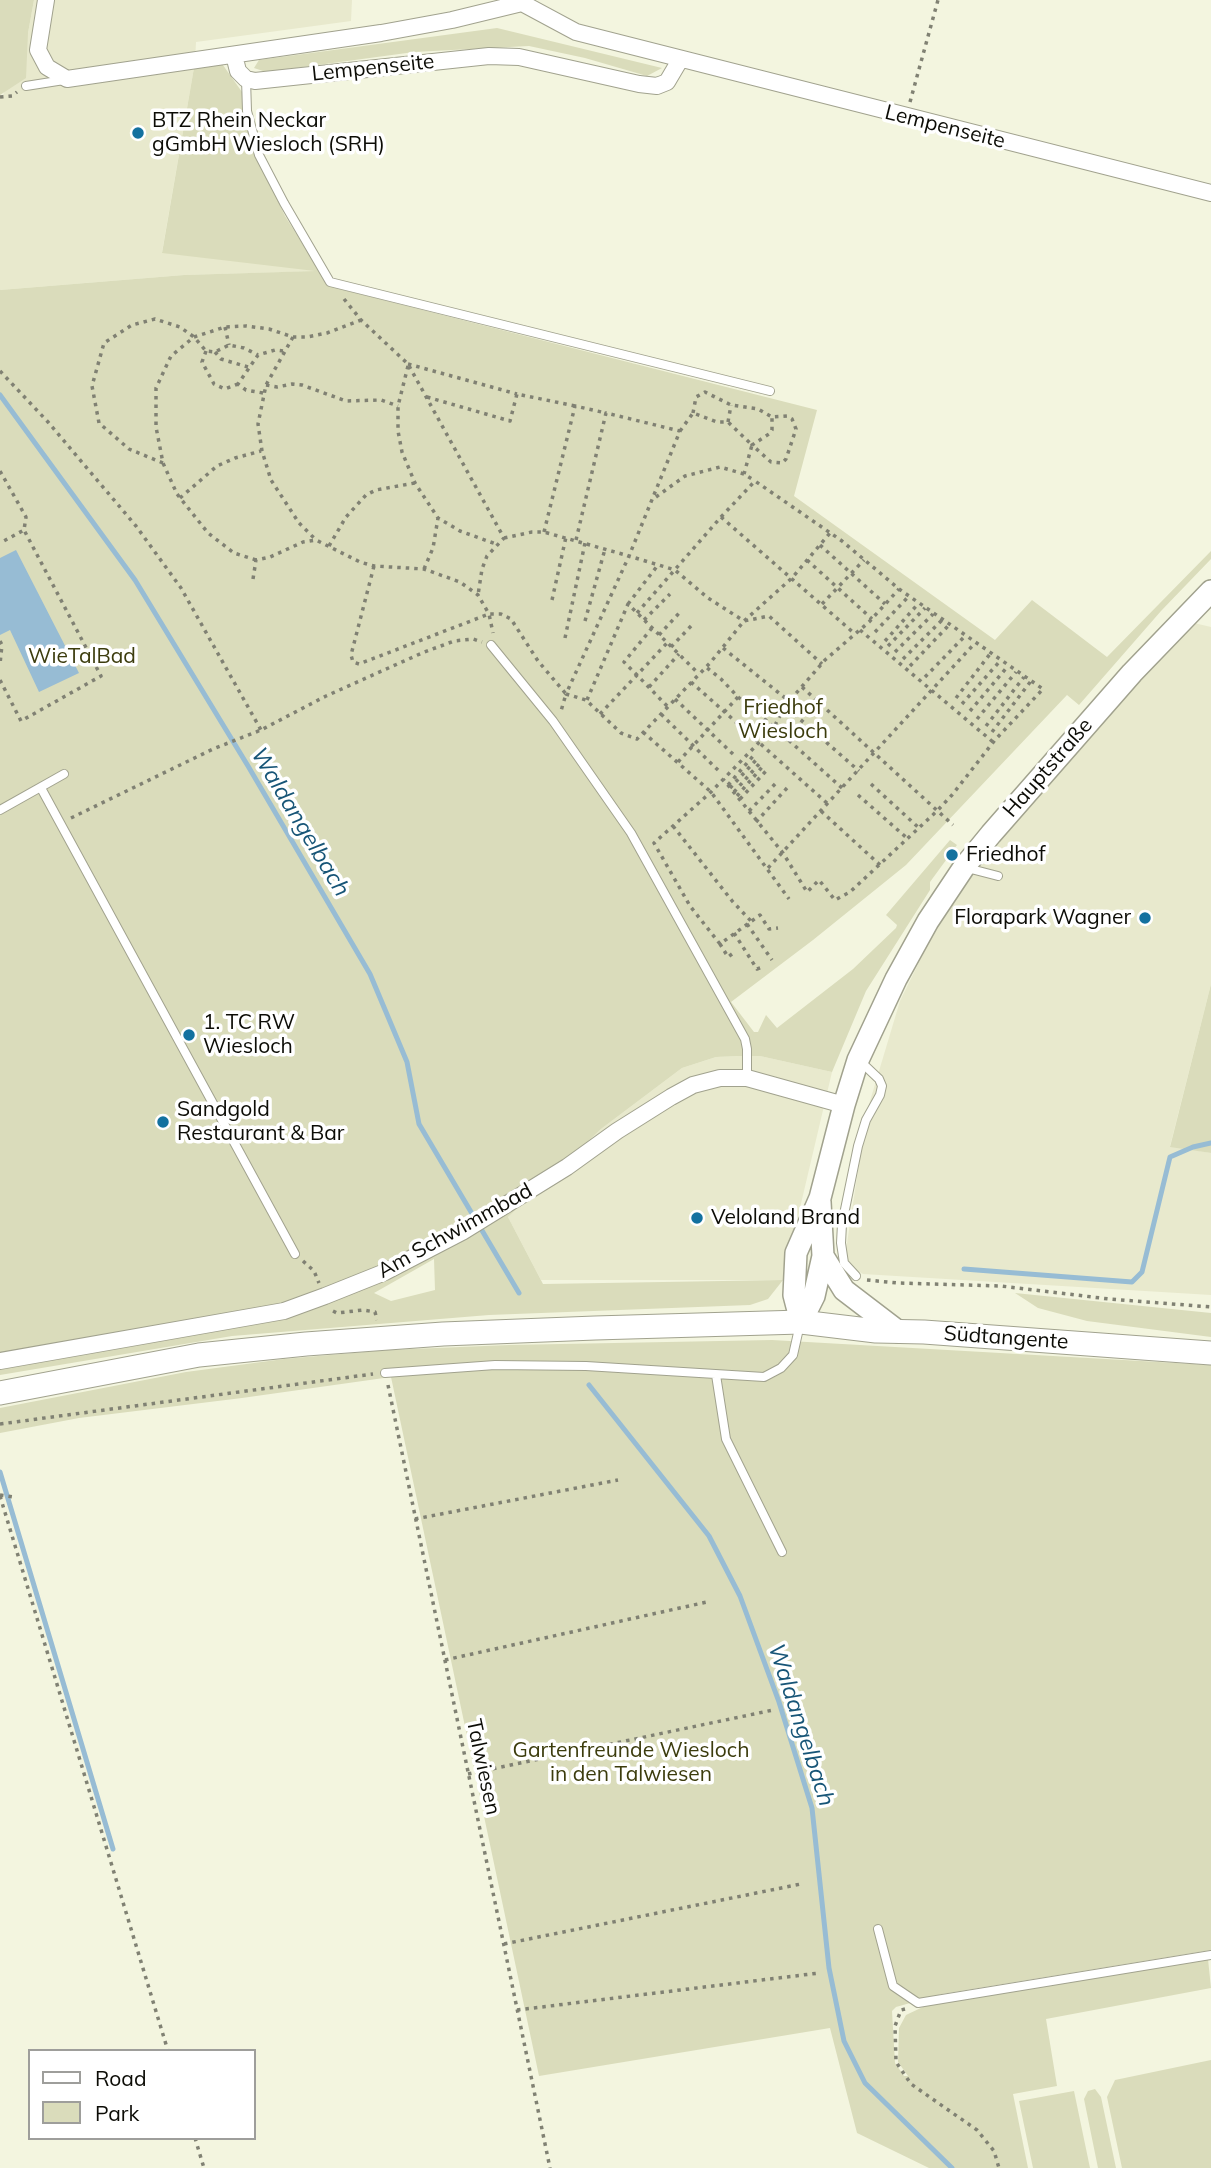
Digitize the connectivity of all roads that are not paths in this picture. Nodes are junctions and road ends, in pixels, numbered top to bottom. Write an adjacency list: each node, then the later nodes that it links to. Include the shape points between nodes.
1 (46, 0): 5 (street, via 38,50 47,67)
2 (524, 1): 3 (street, Lempenseite, via 452,20); 4 (street, Lempenseite, via 576,32)
3 (234, 55): 5 (street, Lempenseite); 6 (street, via 238,71)
4 (680, 60): 6 (street, Lempenseite, via 667,82 657,86 489,55); 8 (street, Lempenseite)
5 (67, 79): 7 (lane)
6 (246, 79): 9 (lane, via 247,111 259,155 330,282)
7 (26, 86)
8 (1211, 193)
9 (770, 391)
10 (1211, 591): 15 (street, Hauptstraße, via 1132,673)
11 (491, 645): 18 (lane, via 553,721 631,833 733,1015 747,1049)
12 (64, 774): 13 (lane)
13 (41, 788): 14 (lane); 21 (lane)
14 (0, 810)
15 (964, 867): 16 (lane); 17 (street, Hauptstraße, via 896,979)
16 (998, 876)
17 (858, 1060): 19 (street, Hauptstraße); 23 (lane, via 882,1086 858,1146 842,1224 844,1263)
18 (747, 1077): 19 (street, Am Schwimmbad); 27 (street, Am Schwimmbad, via 720,1078 671,1097 462,1232 385,1272 325,1296 284,1311)
19 (844, 1105): 20 (street, Hauptstraße)
20 (820, 1198): 22 (street, Hauptstraße); 24 (street, Hauptstraße, via 796,1253 794,1295)
21 (295, 1254)
22 (823, 1256): 24 (street, Hauptstraße, via 814,1296); 25 (street, via 844,1290)
23 (856, 1276)
24 (801, 1322): 25 (main road, Südtangente); 29 (lane, via 793,1355 781,1368 764,1377); 30 (main road, Südtangente, via 495,1331 306,1344 171,1359)
25 (899, 1332): 26 (main road, Südtangente)
26 (1211, 1353)
27 (0, 1361)
28 (385, 1373): 29 (lane, via 495,1365)
29 (716, 1375): 31 (lane, via 726,1439)
30 (0, 1393)
31 (782, 1552)
32 (878, 1929): 33 (lane, via 893,1986 918,2003)
33 (1211, 1955)

